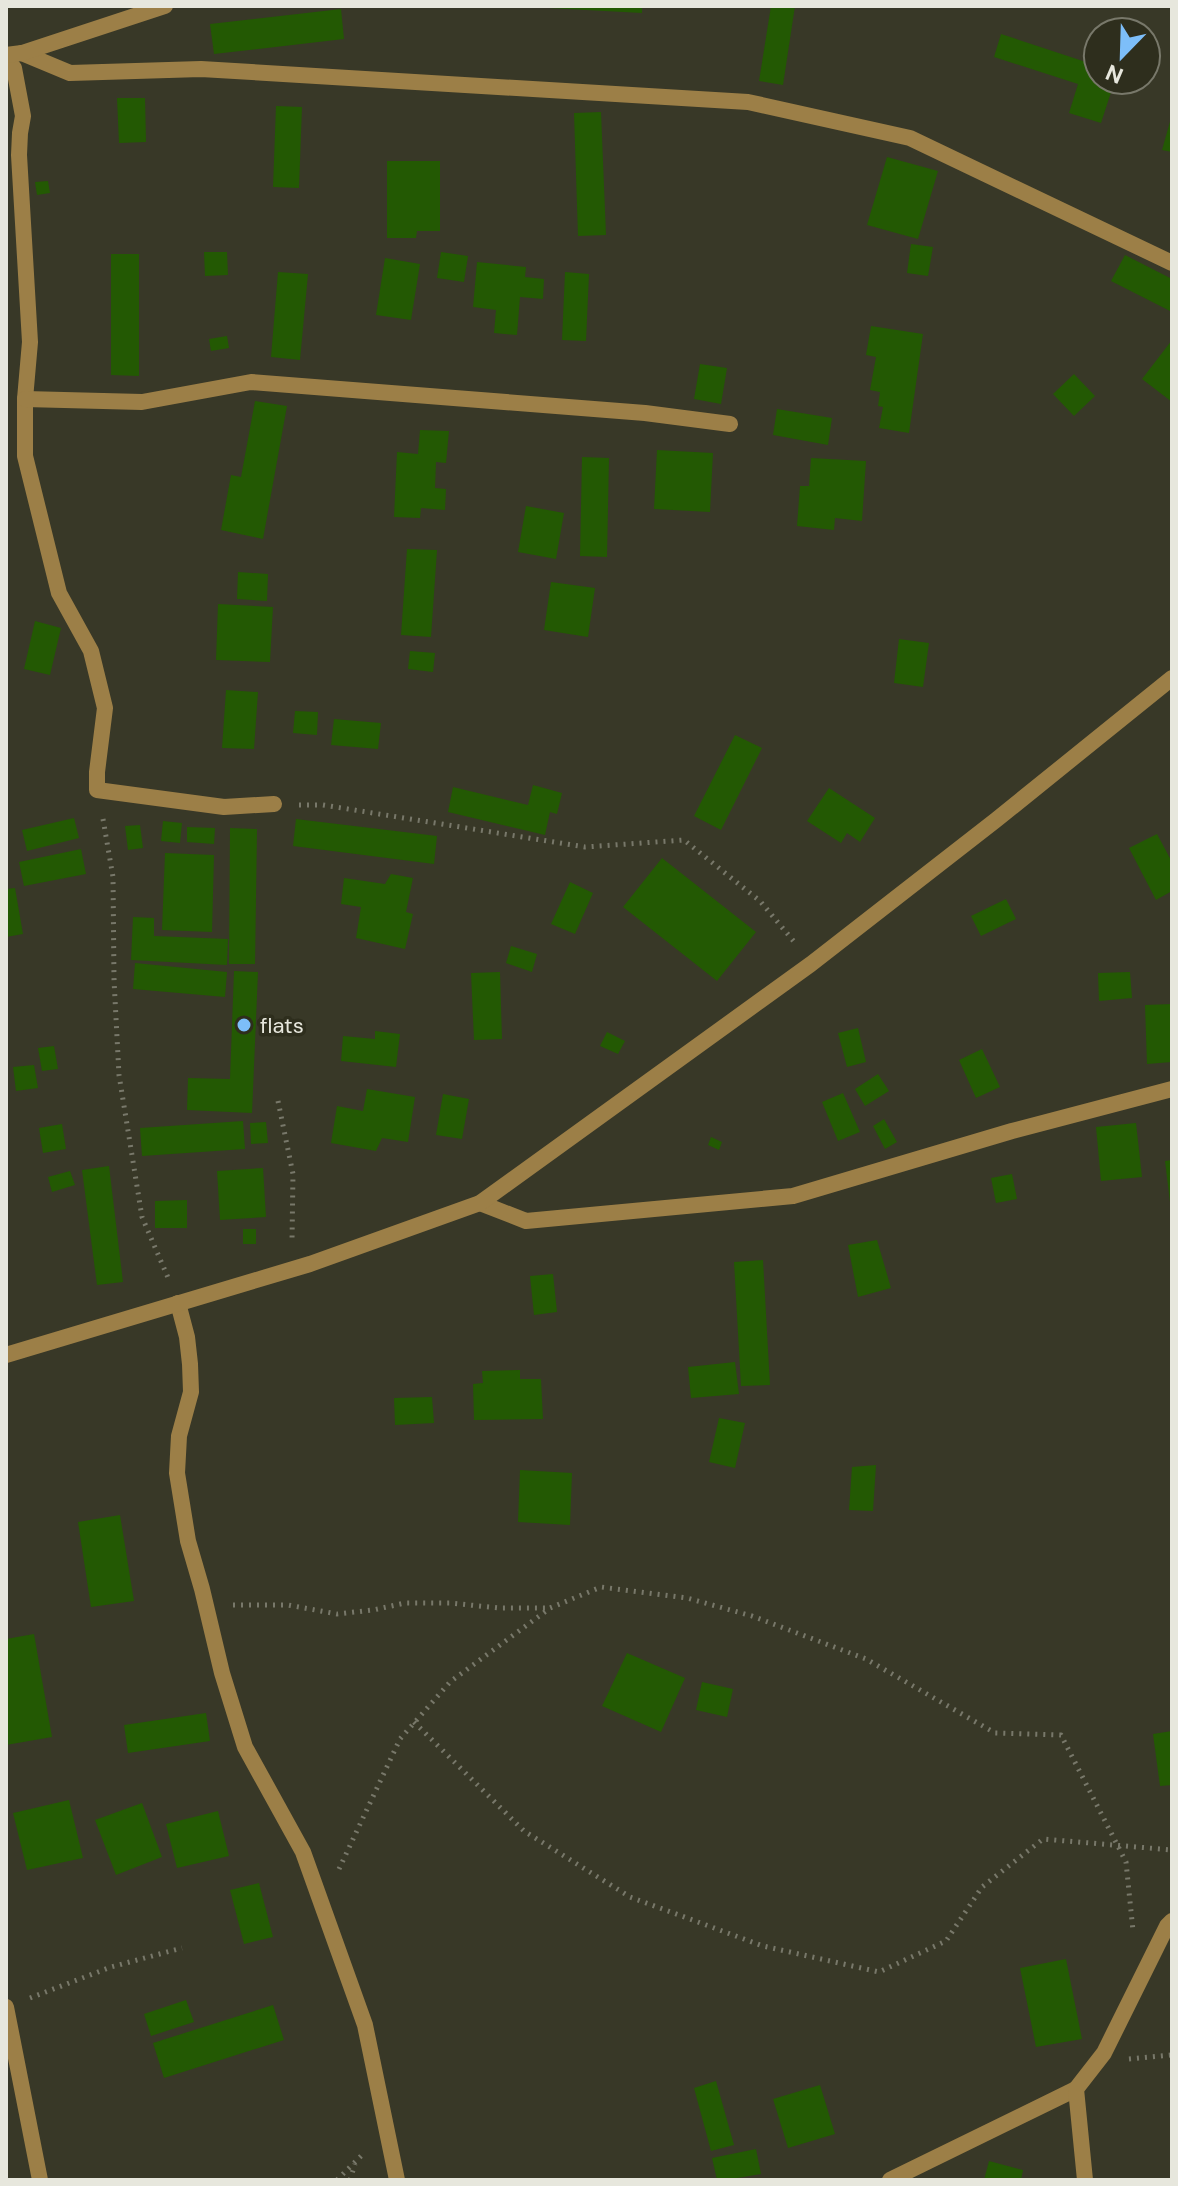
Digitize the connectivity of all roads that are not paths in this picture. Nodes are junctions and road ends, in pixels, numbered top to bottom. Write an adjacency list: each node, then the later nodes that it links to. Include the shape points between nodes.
1 (165, 6): 2 (street)
2 (11, 56): 3 (street, via 70,73 201,69 748,102 910,138); 4 (street, via 23,116 19,155 30,342)
3 (1172, 263)
4 (25, 399): 5 (street, via 142,402 251,382); 7 (street, via 25,456 59,593 91,651 105,708 97,790 224,807)
5 (730, 424)
6 (1170, 684): 9 (street, via 811,964)
7 (274, 804)
8 (1172, 1089): 9 (street, via 793,1196 526,1221)
9 (480, 1203): 10 (street)
10 (178, 1303): 11 (street); 16 (street, via 191,1392 179,1436 177,1473 188,1541 245,1747 303,1852 365,2025)
11 (6, 1355)
12 (1172, 1921): 14 (street, via 1104,2053)
13 (13, 2004): 15 (street)
14 (1076, 2089): 17 (street); 18 (street)
15 (40, 2180)
16 (397, 2180)
17 (890, 2180)
18 (1085, 2180)

